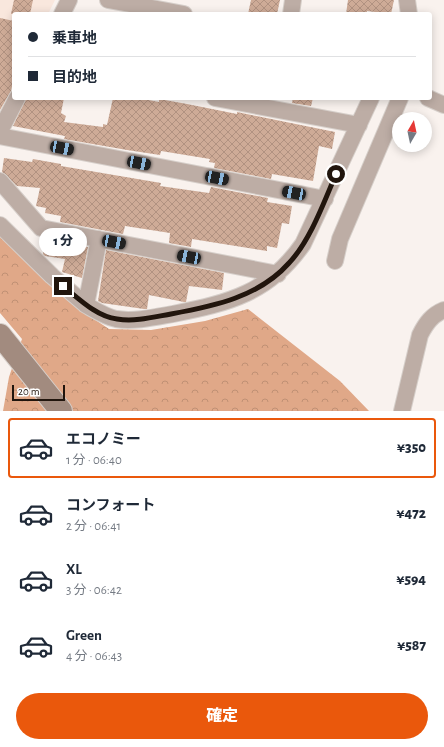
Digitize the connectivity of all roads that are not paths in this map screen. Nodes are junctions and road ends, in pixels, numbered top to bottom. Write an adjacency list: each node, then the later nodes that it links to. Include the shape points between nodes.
1 (69, 0): 5 (street)
2 (108, 0): 6 (street)
3 (293, 0): 7 (street)
4 (406, 0): 8 (street)
5 (63, 12)
6 (173, 12)
7 (291, 12)
8 (409, 12)
9 (16, 100): 16 (street)
10 (226, 100): 15 (street)
11 (370, 100): 15 (street)
12 (399, 100): 22 (street, via 340,239)
13 (432, 100): 14 (street)
14 (444, 105)
15 (359, 125): 19 (street)
16 (0, 131)
17 (0, 136): 19 (street)
18 (0, 181): 21 (street, via 41,228)
19 (325, 199): 23 (street, via 303,244)
20 (0, 225): 24 (street)
21 (99, 239): 23 (street); 24 (street)
22 (335, 261)
23 (278, 274): 24 (street, via 255,289 212,307 155,317 116,319)
24 (86, 305)
25 (444, 310): 28 (street, via 435,314 420,335)
26 (0, 335): 27 (street)
27 (60, 411)
28 (402, 411)

